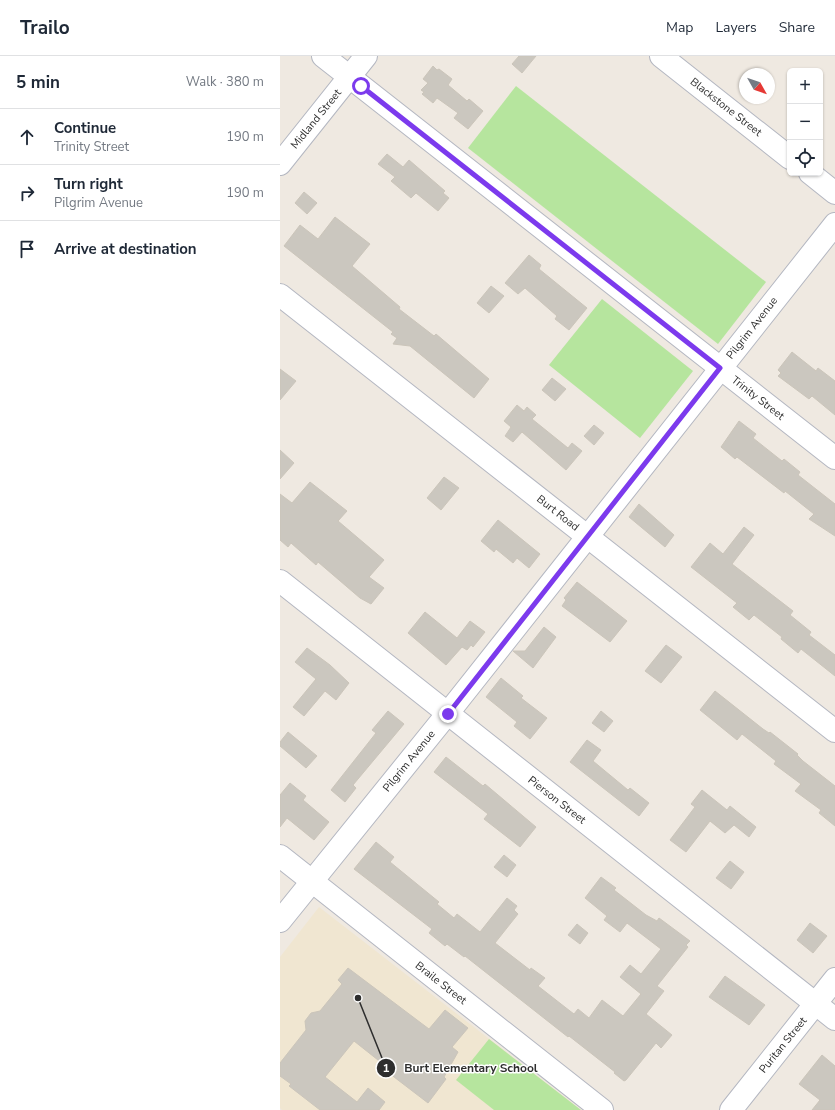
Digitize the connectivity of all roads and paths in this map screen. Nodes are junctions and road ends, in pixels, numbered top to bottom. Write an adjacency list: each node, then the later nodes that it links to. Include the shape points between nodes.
1 (323, 56): 4 (street, Trinity Street)
2 (366, 56): 4 (street, Midland Street)
3 (661, 56): 5 (street, Blackstone Street)
4 (349, 77): 6 (street, Midland Street); 11 (street, Trinity Street)
5 (787, 156)
6 (280, 164)
7 (814, 176): 8 (street)
8 (835, 193)
9 (835, 224): 11 (street, Pilgrim Avenue)
10 (280, 295): 13 (street, Burt Road)
11 (720, 368): 12 (street, Trinity Street); 13 (street, Pilgrim Avenue)
12 (835, 458)
13 (587, 536): 15 (street, Pilgrim Avenue); 16 (street, Burt Road)
14 (280, 581): 15 (street, Pierson Street)
15 (448, 714): 18 (street, Pilgrim Avenue); 21 (street, Pierson Street)
16 (835, 732)
17 (280, 856): 18 (street, Braile Street)
18 (312, 881): 19 (street, Pilgrim Avenue); 23 (street, Braile Street)
19 (280, 921)
20 (835, 980): 21 (street, Puritan Street)
21 (815, 1004): 22 (street, Pierson Street); 24 (street, Puritan Street)
22 (835, 1019)
23 (602, 1110)
24 (731, 1110)

